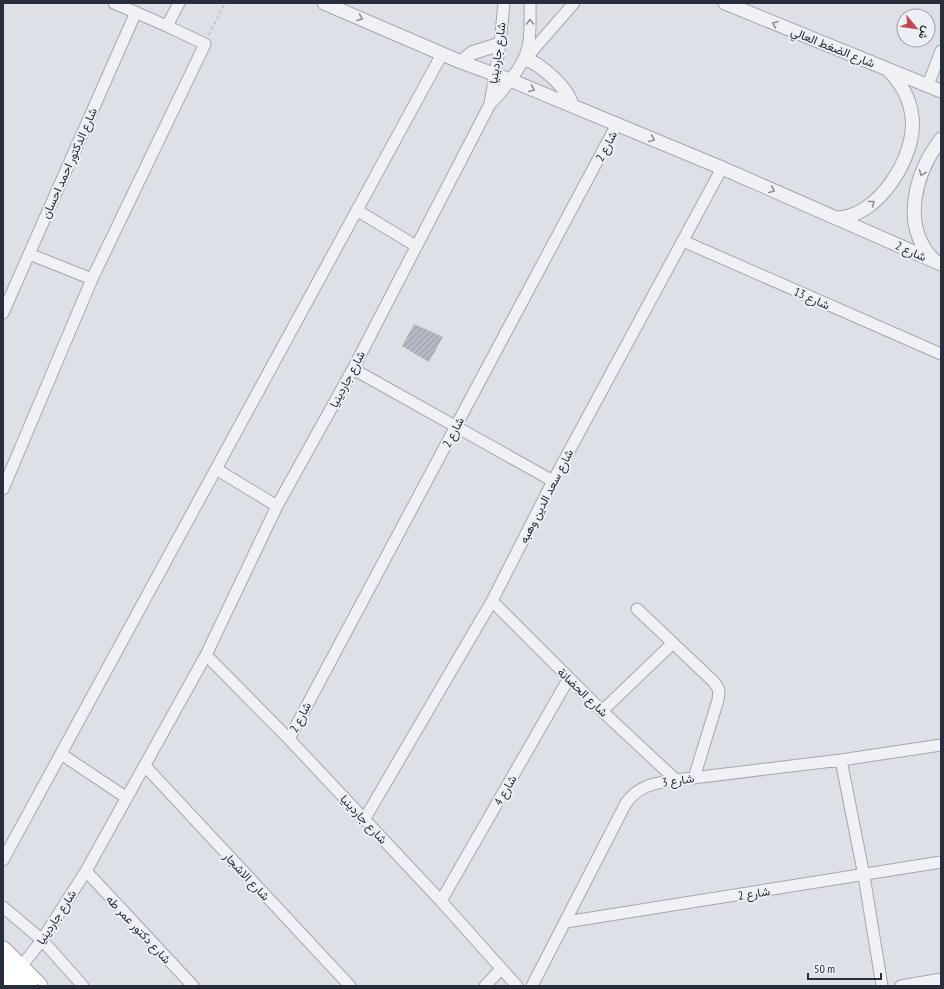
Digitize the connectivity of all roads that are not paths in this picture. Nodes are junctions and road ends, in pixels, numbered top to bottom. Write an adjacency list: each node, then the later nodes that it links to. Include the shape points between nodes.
1 (114, 3): 8 (street)
2 (179, 3): 9 (street)
3 (324, 3): 12 (street, شارع 2, one-way to 12)
4 (504, 3): 10 (street, شارع جاردينيا)
5 (530, 3): 13 (street, شارع جاردينيا, one-way to 5, via 530,40)
6 (574, 3): 13 (street)
7 (725, 3): 15 (street, شارع الضغط العالي, one-way to 7)
8 (136, 12): 9 (street); 29 (street, شارع الدكتور احمد احسان)
9 (167, 26): 31 (street, via 205,44)
10 (500, 44): 14 (street, via 472,53); 16 (street, شارع جاردينيا)
11 (941, 51): 18 (street)
12 (442, 54): 14 (street, شارع 2); 25 (street)
13 (525, 59): 17 (street, شارع جاردينيا); 21 (street, via 541,67 566,93)
14 (461, 62): 16 (street, شارع 2)
15 (888, 70): 18 (street, شارع الضغط العالي); 26 (street, one-way to 15, via 847,218 858,213 877,199 892,181 908,150 912,128 910,107 902,87)
16 (495, 74): 17 (street, شارع 2); 20 (street, شارع جاردينيا)
17 (510, 80): 20 (street, شارع جاردينيا); 21 (street, شارع 2, one-way to 21)
18 (928, 85): 19 (street, شارع الضغط العالي)
19 (941, 91)
20 (490, 104): 28 (street, شارع جاردينيا)
21 (572, 105): 22 (street, شارع 2)
22 (617, 124): 24 (street, شارع 2, one-way to 24); 35 (street, شارع 2)
23 (941, 139): 30 (street, one-way to 30, via 923,169 914,201 919,235 929,254)
24 (722, 168): 26 (street, شارع 2, one-way to 26); 27 (street, شارع سعد الدين وهبه)
25 (358, 211): 28 (street); 36 (street)
26 (837, 218): 30 (street, شارع 2)
27 (683, 241): 33 (street, شارع 13); 37 (street, شارع سعد الدين وهبه)
28 (416, 246): 34 (street, شارع جاردينيا)
29 (30, 254): 31 (street); 32 (street, شارع الدكتور احمد احسان)
30 (939, 263)
31 (92, 279): 38 (street)
32 (3, 313)
33 (941, 354)
34 (352, 370): 35 (street); 39 (street, شارع جاردينيا)
35 (456, 428): 37 (street); 46 (street, شارع 2)
36 (216, 469): 39 (street); 48 (street)
37 (553, 481): 40 (street, شارع سعد الدين وهبه)
38 (3, 489)
39 (277, 506): 43 (street, شارع جاردينيا)
40 (492, 601): 44 (street, شارع الحضانة); 54 (street, شارع سعد الدين وهبه)
41 (637, 609): 42 (street)
42 (673, 643): 45 (street); 51 (street, via 720,690)
43 (206, 655): 46 (street, شارع جاردينيا); 50 (street, شارع جاردينيا)
44 (569, 678): 45 (street, شارع الحضانة); 59 (street, شارع 4)
45 (602, 710): 52 (street, شارع الحضانة)
46 (289, 739): 54 (street, شارع جاردينيا)
47 (941, 745): 49 (street, شارع 3)
48 (61, 754): 53 (street); 55 (street)
49 (842, 760): 51 (street, شارع 3); 58 (street)
50 (145, 766): 53 (street, شارع جاردينيا); 72 (street, شارع الاشجار)
51 (694, 778): 52 (street, شارع 3)
52 (676, 780): 61 (street, شارع 3, via 645,786 631,796)
53 (127, 798): 57 (street, شارع جاردينيا)
54 (364, 820): 59 (street, شارع جاردينيا)
55 (3, 860)
56 (941, 862): 58 (street, شارع 2)
57 (86, 871): 62 (street, شارع جاردينيا); 71 (street, شارع دكتور عمر طه)
58 (864, 876): 61 (street, شارع 2); 76 (street)
59 (441, 901): 65 (street, شارع جاردينيا)
60 (3, 908): 62 (street)
61 (566, 922): 75 (street, شارع 3)
62 (42, 940): 64 (street, شارع جاردينيا); 70 (street)
63 (3, 950): 64 (main road)
64 (20, 968): 68 (main road)
65 (501, 969): 73 (street); 74 (street, شارع جاردينيا)
66 (3, 972): 69 (highway)
67 (941, 978): 77 (street)
68 (38, 985)
69 (18, 986)
70 (83, 986)
71 (193, 986)
72 (350, 986)
73 (485, 986)
74 (517, 986)
75 (532, 986)
76 (882, 986)
77 (901, 986)

